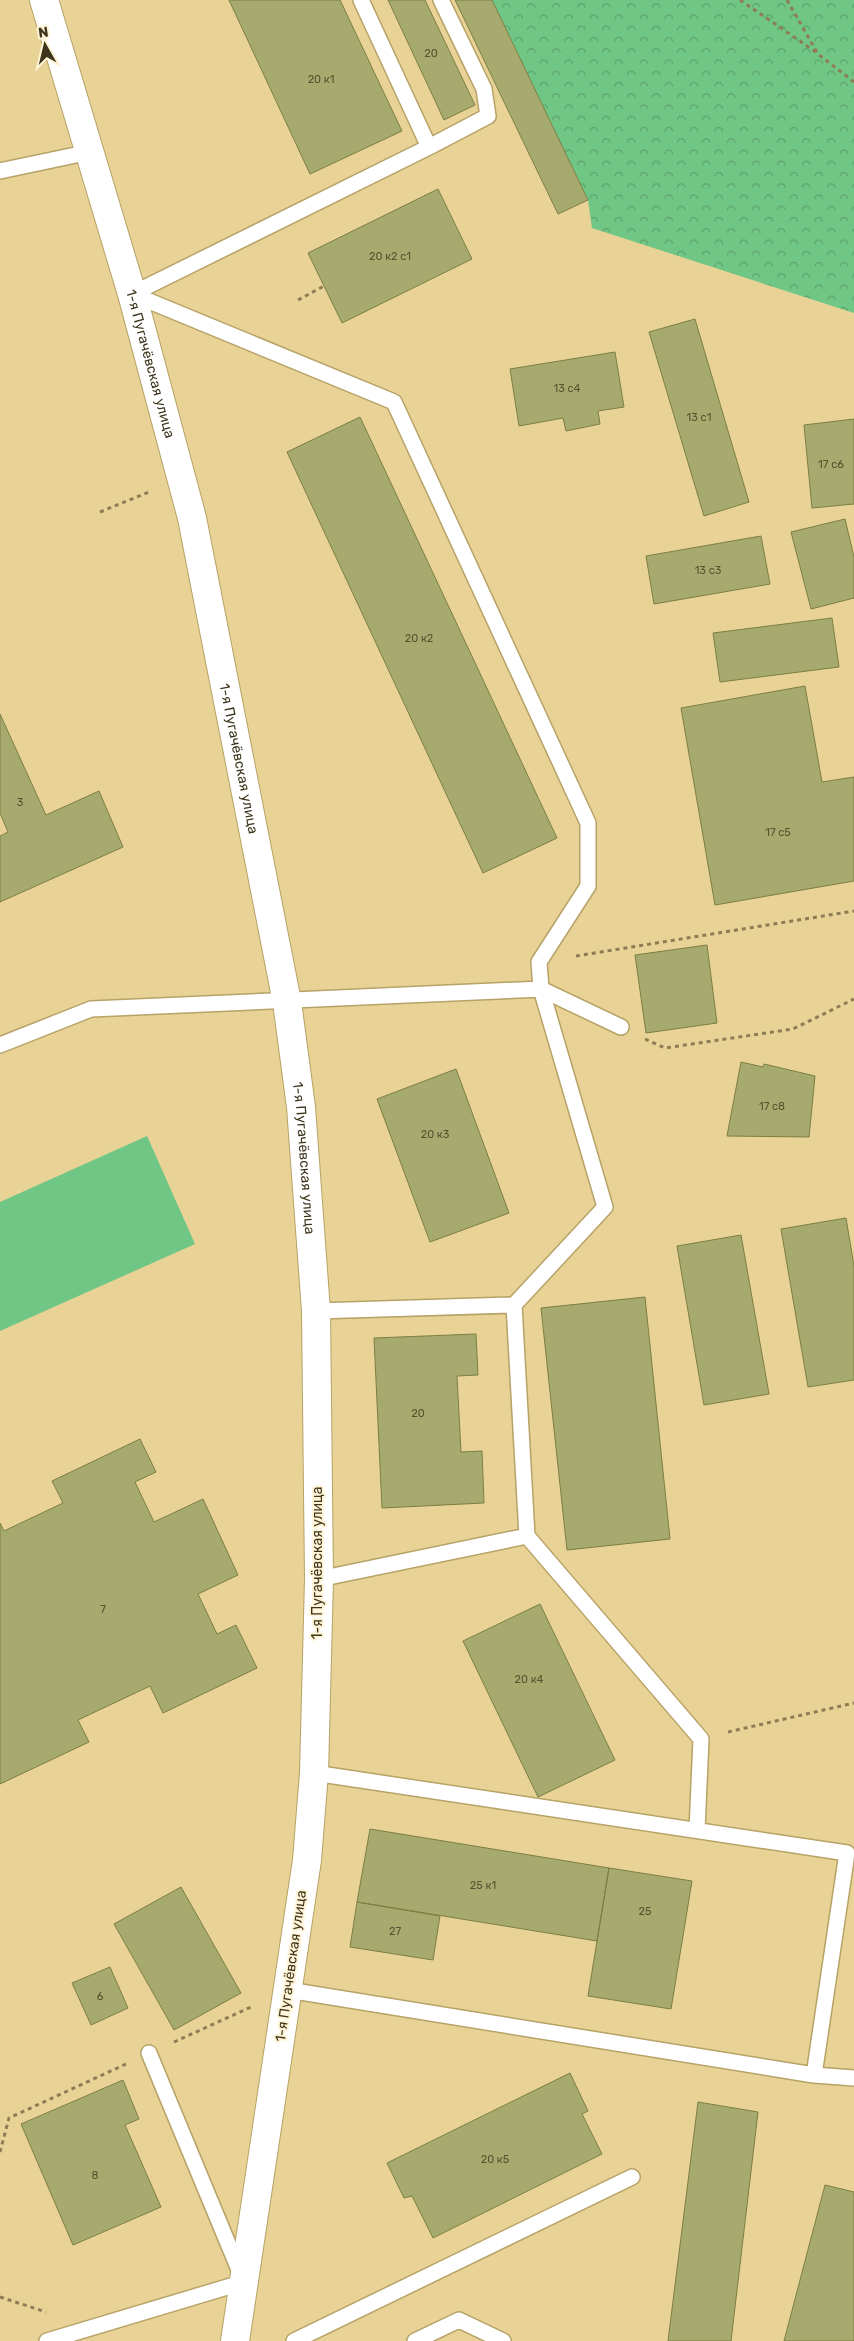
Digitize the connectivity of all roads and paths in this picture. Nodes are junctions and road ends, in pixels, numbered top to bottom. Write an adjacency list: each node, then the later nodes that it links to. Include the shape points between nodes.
1 (44, 0): 9 (street, 1-я Пугачёвская улица)
2 (361, 0): 8 (lane)
3 (441, 0): 8 (lane, via 484,89 488,116)
4 (740, 0): 6 (path)
5 (787, 0): 6 (path)
6 (818, 54): 7 (path)
7 (854, 82)
8 (430, 147): 12 (lane)
9 (90, 152): 10 (lane); 12 (street, 1-я Пугачёвская улица)
10 (0, 171)
11 (324, 286): 13 (path)
12 (132, 294): 14 (street, 1-я Пугачёвская улица); 17 (lane, via 394,402 588,823 588,886)
13 (298, 300)
14 (182, 478): 15 (path); 20 (street, 1-я Пугачёвская улица)
15 (100, 512)
16 (854, 911): 17 (path)
17 (539, 962): 18 (lane)
18 (541, 989): 20 (lane); 21 (lane); 23 (lane, via 605,1207)
19 (854, 999): 21 (path, via 793,1029 664,1048)
20 (286, 1002): 22 (lane, via 91,1009); 24 (street, 1-я Пугачёвская улица, via 301,1107)
21 (621, 1027)
22 (0, 1045)
23 (514, 1304): 24 (lane); 25 (lane)
24 (316, 1311): 26 (street, 1-я Пугачёвская улица)
25 (527, 1536): 26 (lane); 28 (lane)
26 (318, 1579): 29 (street, 1-я Пугачёвская улица)
27 (854, 1703): 28 (path)
28 (701, 1739): 30 (lane)
29 (314, 1773): 30 (lane); 31 (street, 1-я Пугачёвская улица, via 307,1860)
30 (697, 1830): 33 (lane, via 847,1853)
31 (288, 1990): 33 (lane); 36 (street, 1-я Пугачёвская улица)
32 (149, 2054): 36 (lane)
33 (814, 2075): 34 (lane)
34 (854, 2078)
35 (632, 2177): 39 (lane)
36 (244, 2282): 37 (lane); 38 (street, 1-я Пугачёвская улица)
37 (47, 2341)
38 (235, 2341)
39 (294, 2341)
40 (416, 2341): 41 (lane, via 459,2320)
41 (503, 2341)

